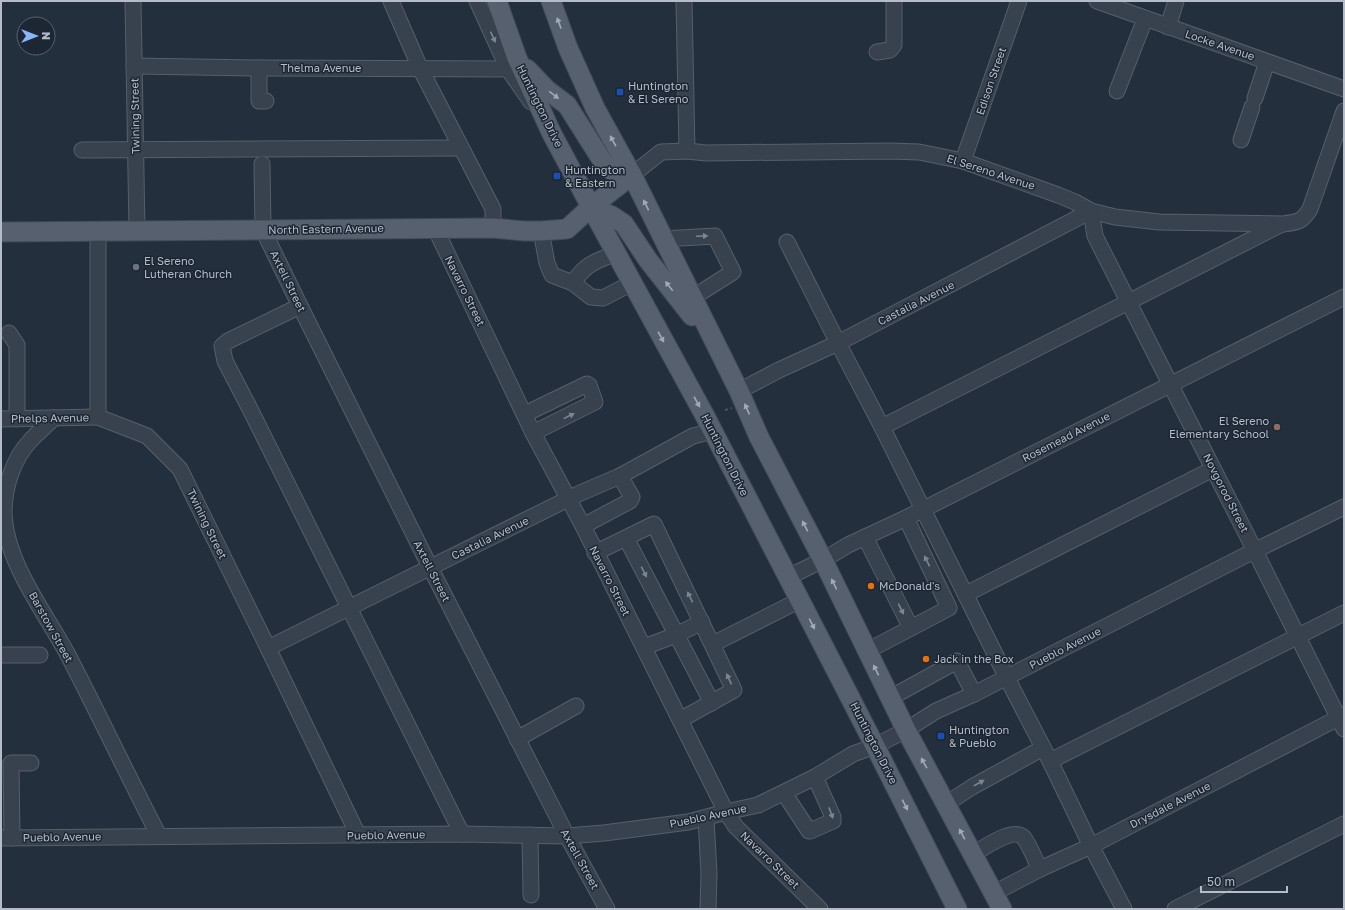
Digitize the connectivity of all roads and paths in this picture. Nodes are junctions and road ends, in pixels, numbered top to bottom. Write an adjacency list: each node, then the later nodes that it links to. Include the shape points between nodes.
1 (133, 1): 16 (street, Twining Street)
2 (391, 1): 18 (street)
3 (477, 1): 15 (street, one-way to 15)
4 (497, 1): 15 (main road, Huntington Drive)
5 (551, 1): 30 (main road, one-way to 5, via 595,108 568,48)
6 (684, 1): 27 (street)
7 (894, 1): 13 (street, via 894,45 890,50)
8 (1019, 1): 28 (street, Edison Street)
9 (1097, 1): 11 (street, Locke Avenue)
10 (1176, 1): 12 (street)
11 (1145, 19): 12 (street, Locke Avenue); 20 (street)
12 (1168, 27): 14 (street, Locke Avenue)
13 (877, 52)
14 (1267, 62): 19 (street, Locke Avenue); 23 (street)
15 (512, 64): 18 (street, Thelma Avenue); 30 (main road, one-way to 30, via 567,105 605,165 618,175); 31 (main road, Huntington Drive)
16 (134, 66): 17 (street, Thelma Avenue); 25 (street, Twining Street)
17 (258, 68): 18 (street, Thelma Avenue); 21 (street, via 259,101)
18 (420, 68): 24 (street)
19 (1344, 89)
20 (1117, 91)
21 (266, 101)
22 (1344, 112): 33 (street, El Sereno Avenue, via 1310,209 1304,219)
23 (1241, 140)
24 (461, 148): 25 (street); 35 (street, via 493,209)
25 (136, 149): 26 (street); 38 (street, Twining Street)
26 (82, 150)
27 (687, 151): 28 (street, El Sereno Avenue, via 706,153 890,150 920,152); 30 (street, El Sereno Avenue, via 661,152)
28 (963, 161): 32 (street, El Sereno Avenue, via 1058,195)
29 (262, 164): 36 (street)
30 (632, 175): 31 (main road, North Eastern Avenue); 41 (main road, one-way to 30)
31 (591, 207): 39 (main road, North Eastern Avenue, via 567,228); 43 (main road, Huntington Drive); 52 (main road, one-way to 31, via 648,260 624,224)
32 (1091, 212): 33 (street, El Sereno Avenue, via 1159,222); 48 (street, Novgorod Street, via 1095,236); 51 (street, Castalia Avenue)
33 (1283, 224): 48 (street)
34 (435, 228): 35 (main road, North Eastern Avenue); 36 (main road, North Eastern Avenue); 56 (street, Navarro Street)
35 (493, 228): 39 (main road, North Eastern Avenue)
36 (263, 230): 38 (main road, North Eastern Avenue); 49 (street, Axtell Street)
37 (98, 231): 38 (main road, North Eastern Avenue); 40 (main road, North Eastern Avenue); 58 (street)
38 (137, 231)
39 (541, 231): 44 (street, via 552,275)
40 (1, 232)
41 (663, 239): 47 (main road); 47 (street, one-way to 47, via 715,236 733,272)
42 (787, 242): 51 (street)
43 (616, 253): 44 (street, via 589,264); 45 (main road, Huntington Drive)
44 (573, 283): 45 (street, via 591,297 603,298)
45 (632, 283): 62 (main road, Huntington Drive, one-way to 62)
46 (1344, 297): 53 (street, Rosemead Avenue)
47 (692, 298): 52 (main road)
48 (1129, 301): 53 (street, Novgorod Street); 61 (street)
49 (300, 306): 76 (street, Axtell Street); 80 (street, via 228,341 222,346 222,352)
50 (9, 333): 60 (street, via 17,345)
51 (838, 343): 54 (street, Castalia Avenue, via 779,370); 61 (street)
52 (718, 350): 54 (main road)
53 (1170, 384): 64 (street, Novgorod Street); 68 (street, Rosemead Avenue)
54 (736, 399): 55 (path); 75 (main road, one-way to 54, via 759,437)
55 (725, 410)
56 (524, 414): 63 (street, Navarro Street); 63 (street, one-way to 56, via 595,402 589,385)
57 (54, 418): 58 (street, Phelps Avenue); 60 (street, Phelps Avenue); 113 (street, Barstow Street, via 29,442 14,464 4,511 8,542 22,575 68,655)
58 (98, 418): 88 (street, Twining Street, via 147,436 180,469)
59 (1, 419): 60 (street, Phelps Avenue)
60 (17, 419)
61 (882, 427): 68 (street)
62 (712, 431): 65 (street, Castalia Avenue, via 693,436); 77 (main road, Huntington Drive)
63 (533, 433): 66 (street, Navarro Street)
64 (1213, 469): 73 (street, Novgorod Street); 78 (street)
65 (620, 476): 66 (street, Castalia Avenue); 70 (street, via 632,497 630,501)
66 (569, 500): 70 (street, Navarro Street); 76 (street, Castalia Avenue)
67 (1344, 507): 73 (street, Pueblo Avenue)
68 (923, 510): 69 (street, Rosemead Avenue); 78 (street)
69 (906, 518): 71 (street, Rosemead Avenue); 83 (street, one-way to 69, via 949,608)
70 (583, 526): 74 (street, Navarro Street)
71 (865, 537): 75 (street, Rosemead Avenue); 83 (street, one-way to 83)
72 (626, 538): 74 (street); 82 (street, one-way to 72, via 654,524); 84 (street, one-way to 84)
73 (1255, 550): 85 (street, Novgorod Street); 92 (street, Pueblo Avenue)
74 (596, 553): 87 (street, Navarro Street)
75 (823, 560): 77 (street, Rosemead Avenue); 89 (main road, one-way to 75)
76 (430, 567): 80 (street, Castalia Avenue); 100 (street, Axtell Street)
77 (788, 577): 79 (main road, Huntington Drive)
78 (966, 594): 92 (street)
79 (800, 600): 86 (street); 101 (main road, Huntington Drive, one-way to 101)
80 (349, 607): 88 (street, Castalia Avenue); 110 (street)
81 (1344, 613): 85 (street)
82 (702, 622): 84 (street); 86 (street)
83 (911, 628): 89 (street)
84 (676, 635): 87 (street); 95 (street)
85 (1298, 636): 98 (street, Novgorod Street); 102 (street)
86 (713, 644): 95 (street, one-way to 86, via 734,690)
87 (644, 647): 97 (street, Navarro Street)
88 (268, 648): 111 (street, Twining Street)
89 (867, 651): 94 (main road, one-way to 89)
90 (1, 655): 91 (street)
91 (40, 655)
92 (1007, 678): 93 (street, Pueblo Avenue); 102 (street)
93 (974, 694): 94 (street, via 957,661); 99 (street, Pueblo Avenue, via 936,711)
94 (890, 698): 99 (main road)
95 (712, 703): 97 (street)
96 (576, 706): 100 (street)
97 (680, 720): 107 (street, Navarro Street)
98 (1342, 721): 116 (street, Drysdale Avenue)
99 (906, 730): 101 (street, Pueblo Avenue); 106 (main road, one-way to 99)
100 (517, 738): 114 (street, Axtell Street)
101 (875, 746): 104 (street, Pueblo Avenue, via 853,754); 124 (main road, Huntington Drive, one-way to 124)
102 (1047, 755): 106 (street, one-way to 102, via 972,787); 116 (street)
103 (31, 763): 115 (street, via 11,763)
104 (815, 777): 105 (street, Pueblo Avenue); 105 (street, one-way to 105, via 833,821 808,831)
105 (784, 793): 107 (street, Pueblo Avenue, via 758,805)
106 (946, 804): 117 (main road, one-way to 106)
107 (726, 812): 108 (street, Pueblo Avenue); 123 (street, Navarro Street, via 736,827)
108 (706, 818): 114 (street, Pueblo Avenue); 122 (street)
109 (1344, 824): 126 (street)
110 (462, 834): 111 (street, Pueblo Avenue); 112 (street, Pueblo Avenue)
111 (358, 835): 113 (street, Pueblo Avenue)
112 (530, 835): 114 (street, Pueblo Avenue); 119 (street)
113 (159, 836): 115 (street, Pueblo Avenue)
114 (567, 836): 121 (street, Axtell Street)
115 (6, 838)
116 (1091, 846): 118 (street, Drysdale Avenue); 125 (street)
117 (973, 854): 118 (street, via 1010,834 1018,834 1024,838); 120 (main road)
118 (1040, 869): 120 (street, Drysdale Avenue)
119 (531, 895)
120 (998, 901)
121 (607, 909)
122 (708, 909)
123 (820, 909)
124 (957, 909)
125 (1124, 909)
126 (1175, 909)

